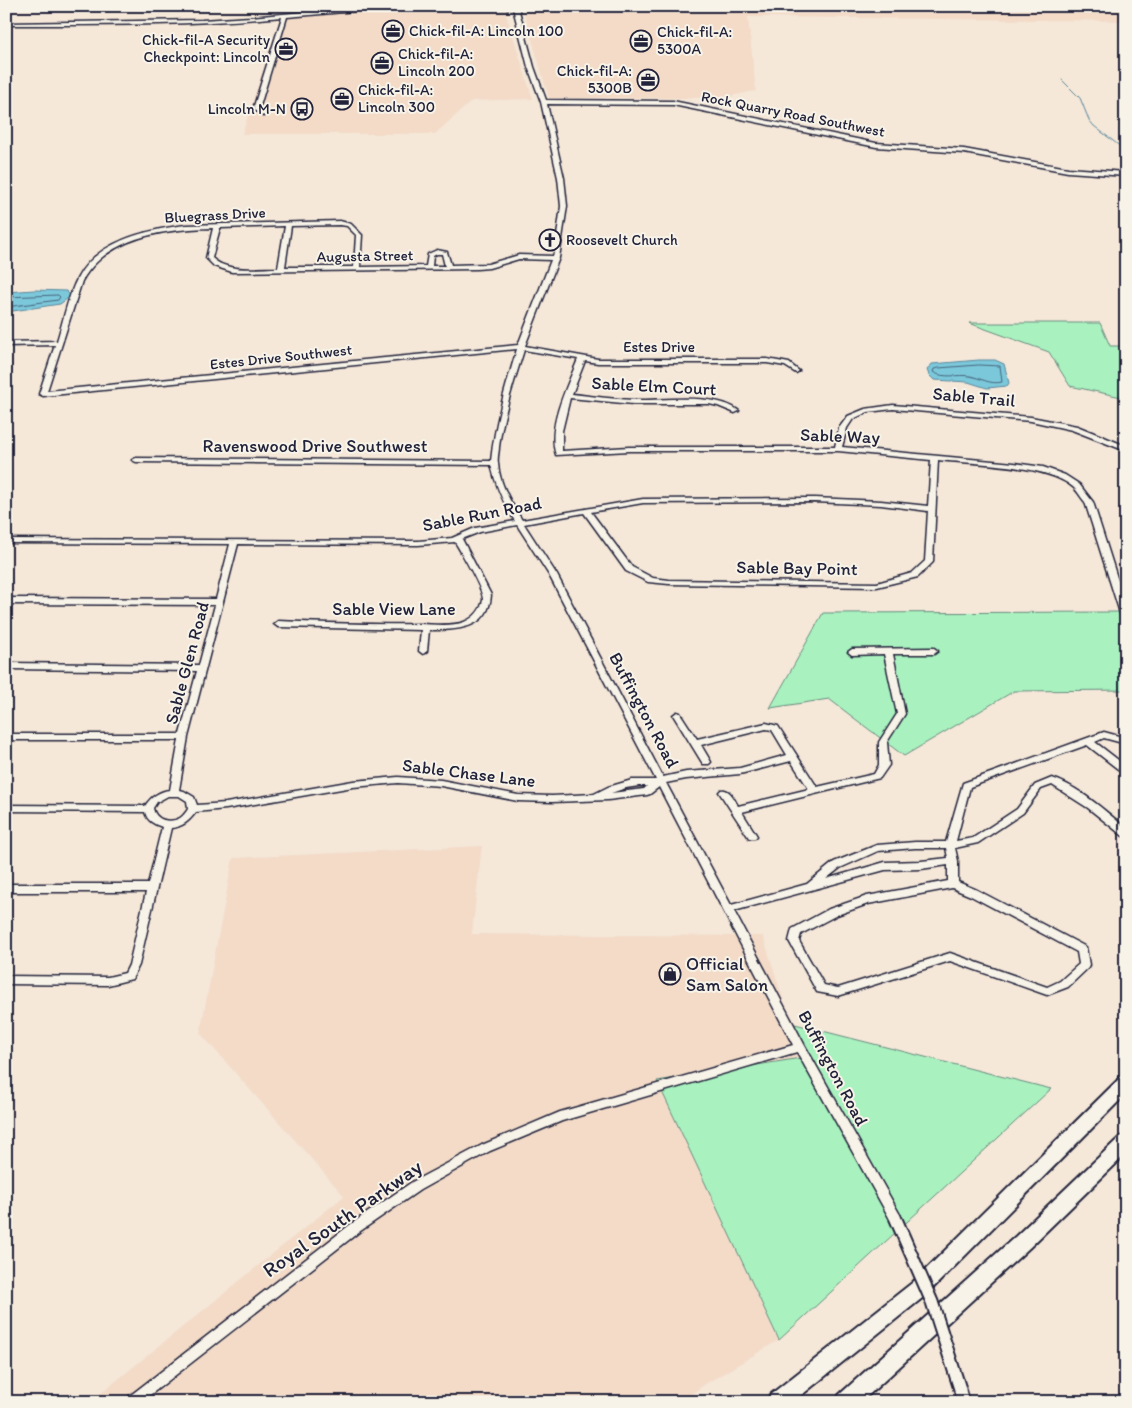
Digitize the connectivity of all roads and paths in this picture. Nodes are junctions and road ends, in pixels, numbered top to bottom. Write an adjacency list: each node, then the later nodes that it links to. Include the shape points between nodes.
1 (516, 6): 4 (street); 8 (street, Buffington Road, via 531,67)
2 (558, 6): 3 (street)
3 (591, 6)
4 (478, 7): 5 (street)
5 (395, 8): 6 (street)
6 (285, 16): 7 (street, via 207,21); 9 (street, via 256,109)
7 (6, 24)
8 (544, 102): 10 (street, Rock Quarry Road Southwest, via 673,104 868,144 964,151 1068,170); 13 (street, Buffington Road, via 564,206)
9 (263, 114)
10 (1126, 174)
11 (288, 224): 12 (street, Bluegrass Drive); 16 (street, Bluegrass Drive, via 349,225 359,234); 17 (street)
12 (217, 226): 17 (street, Augusta Street, via 209,258 212,262 232,270); 19 (street, Bluegrass Drive, via 161,230 106,251 79,281)
13 (556, 258): 14 (street, Augusta Street, via 519,257 488,266); 20 (street, Buffington Road)
14 (448, 267): 15 (street, Augusta Street); 15 (street, via 446,253 434,252 430,255)
15 (429, 268): 16 (street, Augusta Street)
16 (356, 269): 17 (street, Augusta Street)
17 (281, 270)
18 (6, 344): 19 (street)
19 (59, 344): 23 (street, Bluegrass Drive)
20 (521, 347): 21 (street, Estes Drive); 23 (street, Estes Drive Southwest); 30 (street, Buffington Road, via 500,421)
21 (582, 359): 22 (street, Estes Drive, via 768,361 787,364); 24 (street, Sable Way)
22 (796, 371)
23 (43, 394)
24 (569, 396): 25 (street, Sable Elm Court, via 633,402 709,402); 26 (street, Sable Way, via 560,420 559,453 657,449)
25 (735, 411)
26 (838, 449): 27 (street, Sable Trail, via 846,422 858,414 893,407 1031,419 1074,428); 28 (street, Sable Way)
27 (1126, 449)
28 (935, 457): 31 (street, Sable Bay Point); 37 (street, Sable Way, via 1040,469 1069,482 1089,502)
29 (136, 460): 30 (street, Ravenswood Drive Southwest)
30 (494, 463): 33 (street, Buffington Road, via 509,506)
31 (932, 509): 32 (street, Sable Run Road, via 815,500 680,500 643,501); 32 (street, Sable Bay Point, via 930,562 914,575 898,581 847,586 650,580 629,569)
32 (586, 510): 33 (street, Sable Run Road)
33 (520, 522): 34 (street, Sable Run Road, via 478,530); 59 (street, Buffington Road, via 553,575)
34 (457, 538): 36 (street, Sable Run Road, via 418,543); 43 (street, Sable View Lane, via 487,595 487,604 482,614 466,624)
35 (6, 541): 36 (street, Sable Run Road)
36 (235, 542): 40 (street, Sable Glen Road)
37 (1115, 585): 38 (street); 41 (street, Sable Way)
38 (1126, 585)
39 (6, 601): 40 (street)
40 (220, 602): 49 (street, Sable Glen Road)
41 (1124, 613)
42 (278, 624): 43 (street, Sable View Lane)
43 (425, 627): 44 (street)
44 (423, 651)
45 (934, 651): 47 (street)
46 (852, 652): 47 (street)
47 (888, 652): 60 (street, via 901,714 882,742 884,765 877,776)
48 (6, 666): 49 (street)
49 (202, 668): 52 (street, Sable Glen Road)
50 (677, 715): 55 (street)
51 (6, 737): 52 (street)
52 (184, 737): 61 (street, Sable Glen Road)
53 (1088, 741): 54 (street, via 1104,735); 58 (street); 70 (street, via 966,785)
54 (1126, 741)
55 (695, 743): 56 (street, via 766,726 776,728); 57 (street)
56 (793, 757): 59 (street, Sable Chase Lane, via 731,773); 60 (street)
57 (706, 762)
58 (1126, 771)
59 (657, 782): 64 (street, Sable Chase Lane, via 647,792 629,795 552,799 518,798 441,783 398,780); 76 (street, Buffington Road)
60 (815, 791): 66 (street)
61 (174, 792): 64 (street, via 191,799); 65 (street, via 154,799)
62 (724, 792): 66 (street)
63 (6, 808): 65 (street)
64 (193, 808): 67 (street, via 187,818)
65 (148, 809): 67 (street, via 154,822)
66 (736, 810): 69 (street)
67 (167, 824): 75 (street)
68 (1126, 834): 70 (street, via 1068,789 1052,781 1038,787 1020,811 975,841)
69 (752, 836)
70 (950, 845): 71 (street); 73 (street, via 878,848 837,865)
71 (953, 861): 72 (street); 73 (street, via 885,866)
72 (953, 884): 72 (street, via 1082,950 1084,965 1064,984 1047,991 950,957 838,992 821,989 794,941 796,932 833,912 866,900)
73 (811, 885): 76 (street)
74 (6, 888): 75 (street)
75 (153, 888): 77 (street, via 134,965 128,976 108,981)
76 (729, 909): 78 (street, Buffington Road)
77 (6, 980)
78 (800, 1047): 81 (street, Buffington Road); 83 (street, Royal South Parkway, via 566,1115 486,1148 416,1186 355,1228)
79 (1126, 1083): 84 (highway, via 919,1289)
80 (1126, 1142): 85 (highway, via 1017,1248)
81 (895, 1217): 82 (street, Buffington Road, bridge, via 936,1307)
82 (962, 1395)
83 (131, 1402)
84 (777, 1402)
85 (846, 1402)

